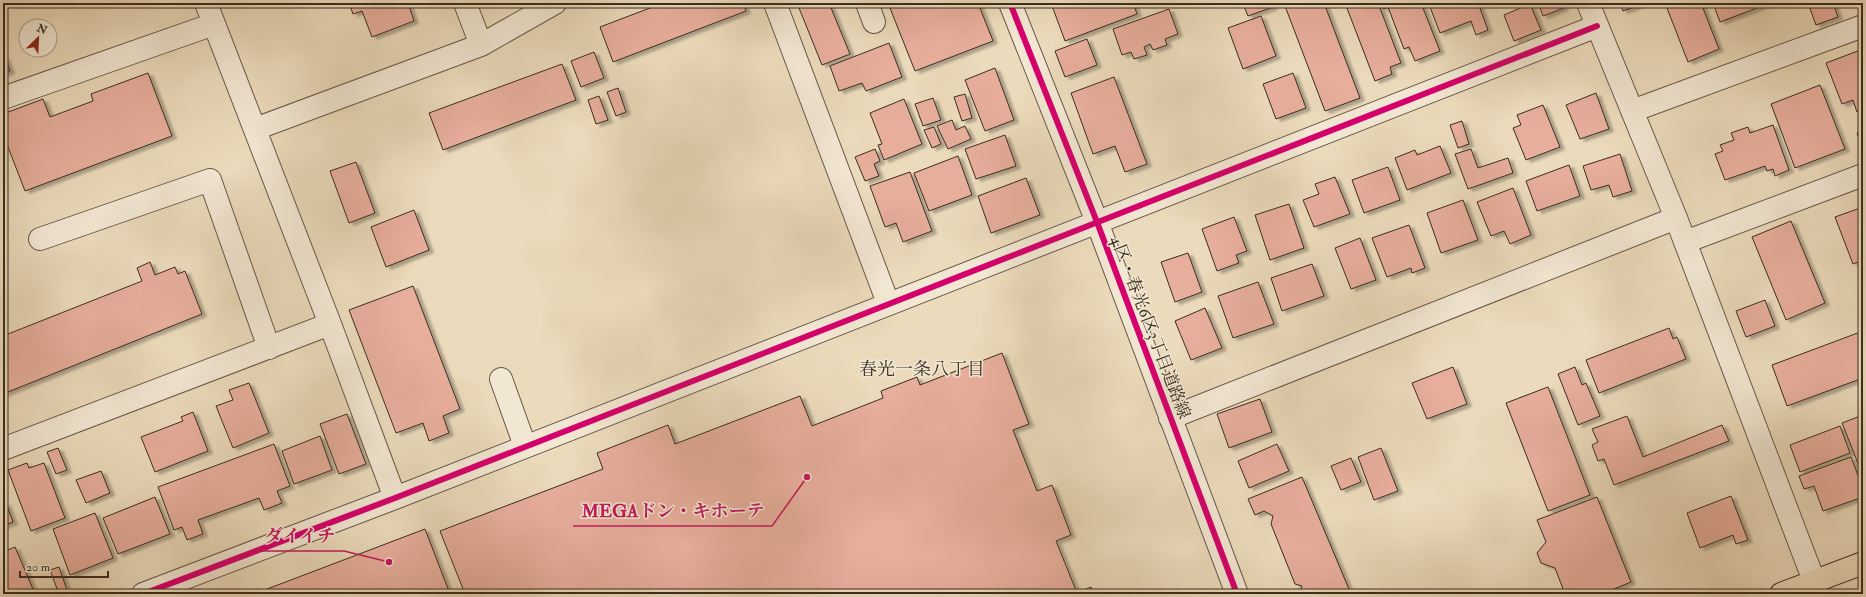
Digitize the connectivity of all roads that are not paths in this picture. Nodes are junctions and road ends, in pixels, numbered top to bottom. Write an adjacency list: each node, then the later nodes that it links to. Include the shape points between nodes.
1 (206, 3): 7 (street)
2 (465, 3): 10 (street)
3 (555, 3): 10 (street)
4 (774, 3): 19 (street)
5 (1010, 3): 16 (street, 4区・春光6区3丁目道路線)
6 (1588, 3): 8 (street)
7 (214, 24): 11 (street); 13 (street)
8 (1597, 26): 12 (street); 16 (street)
9 (1863, 26): 12 (street)
10 (481, 45): 13 (street)
11 (3, 98)
12 (1632, 110): 15 (street)
13 (255, 130): 20 (street)
14 (1863, 175): 18 (street)
15 (1676, 218): 18 (street); 23 (street)
16 (1097, 222): 19 (street); 23 (street, 4区・春光6区3丁目道路線)
17 (40, 239): 21 (street, via 210,180)
18 (1685, 242): 28 (street)
19 (888, 303): 24 (street)
20 (330, 324): 21 (street); 26 (street)
21 (269, 348): 25 (street)
22 (501, 379): 24 (street)
23 (1170, 418): 30 (street, 4区・春光6区3丁目道路線)
24 (525, 446): 26 (street)
25 (3, 449)
26 (395, 498): 29 (street)
27 (1863, 563): 28 (highway)
28 (1797, 589)
29 (142, 594)
30 (1237, 594)

